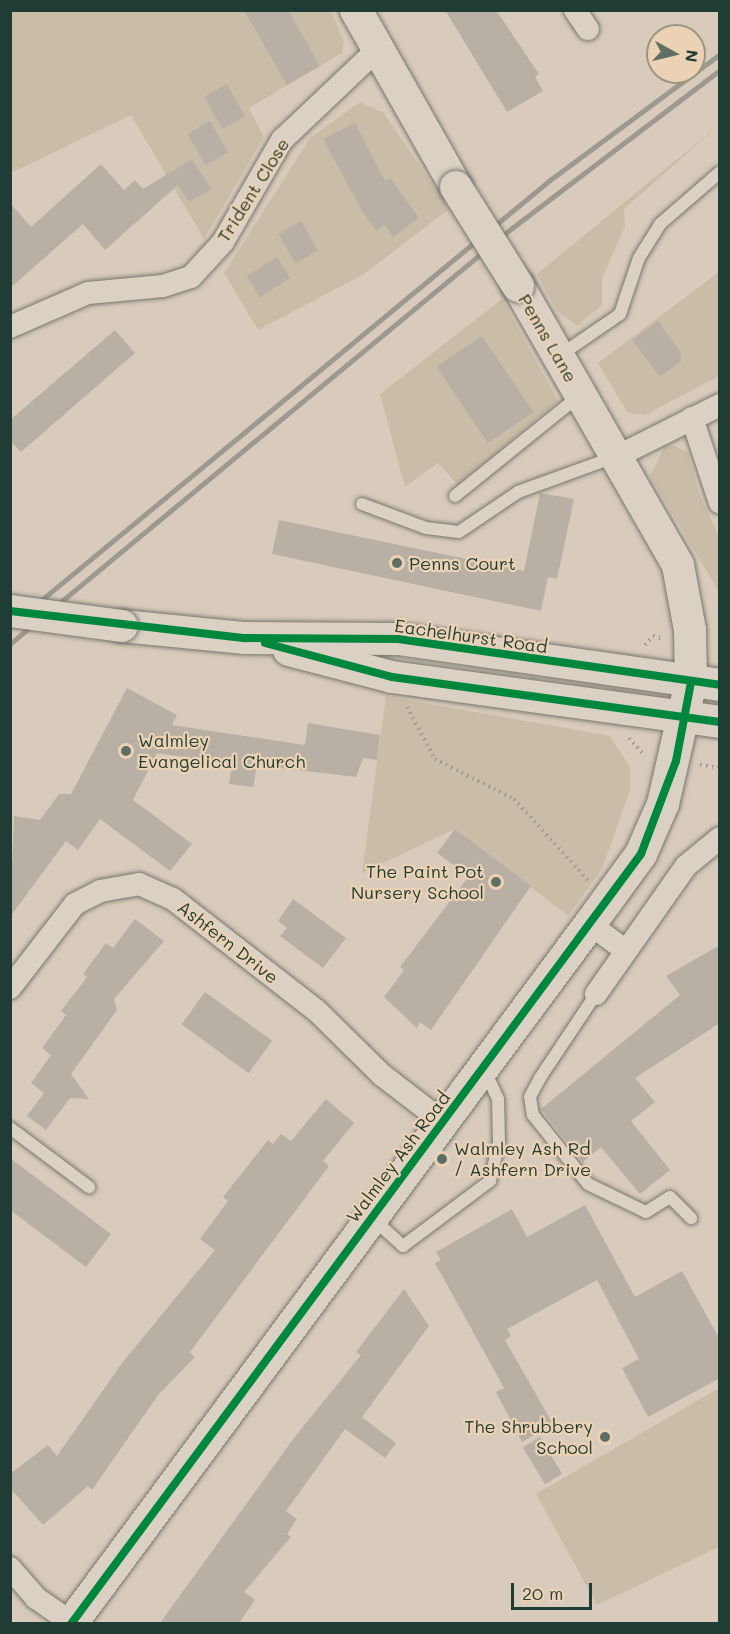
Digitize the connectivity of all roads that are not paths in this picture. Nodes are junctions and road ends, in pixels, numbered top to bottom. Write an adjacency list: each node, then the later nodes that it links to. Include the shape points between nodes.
1 (356, 10): 4 (main road, Penns Lane)
2 (575, 10): 3 (street)
3 (588, 29)
4 (378, 49): 6 (street, Trident Close, via 282,140 223,242 191,277 163,286 88,293); 7 (main road, Penns Lane, bridge, via 456,188)
5 (720, 172): 7 (lane, via 660,224 639,258 620,314 606,328)
6 (10, 327)
7 (558, 356): 8 (main road, Penns Lane)
8 (580, 395): 11 (main road, Penns Lane); 12 (lane)
9 (720, 405): 10 (street)
10 (692, 418): 11 (street); 13 (street)
11 (616, 456): 14 (lane, via 518,492 459,532 426,528); 17 (main road, Penns Lane, via 678,565)
12 (455, 496)
13 (720, 503)
14 (362, 504)
15 (10, 611): 16 (main road, Eachelhurst Road, bridge)
16 (245, 638): 17 (main road, Eachelhurst Road, via 399,639); 18 (main road, Eachelhurst Road, via 392,677)
17 (705, 684): 18 (main road, Walmley Ash Road)
18 (685, 719): 19 (main road, Eachelhurst Road); 21 (main road, Walmley Ash Road, via 663,804 641,854)
19 (720, 722)
20 (720, 838): 22 (street, via 686,866)
21 (590, 924): 22 (street); 25 (main road, Walmley Ash Road)
22 (626, 951): 24 (street)
23 (10, 988): 26 (street, Ashfern Drive, via 75,904 100,891 139,884 173,899 317,1011 382,1075)
24 (596, 994): 30 (lane, via 530,1097 533,1115 588,1184 646,1212 670,1197)
25 (484, 1067): 26 (main road, Walmley Ash Road); 29 (lane, via 498,1100 499,1142 490,1181 403,1246)
26 (442, 1122): 29 (main road, Walmley Ash Road)
27 (10, 1128): 28 (lane)
28 (89, 1187)
29 (372, 1218): 32 (main road, Walmley Ash Road)
30 (691, 1218)
31 (10, 1568): 32 (street, via 36,1598)
32 (71, 1623)

